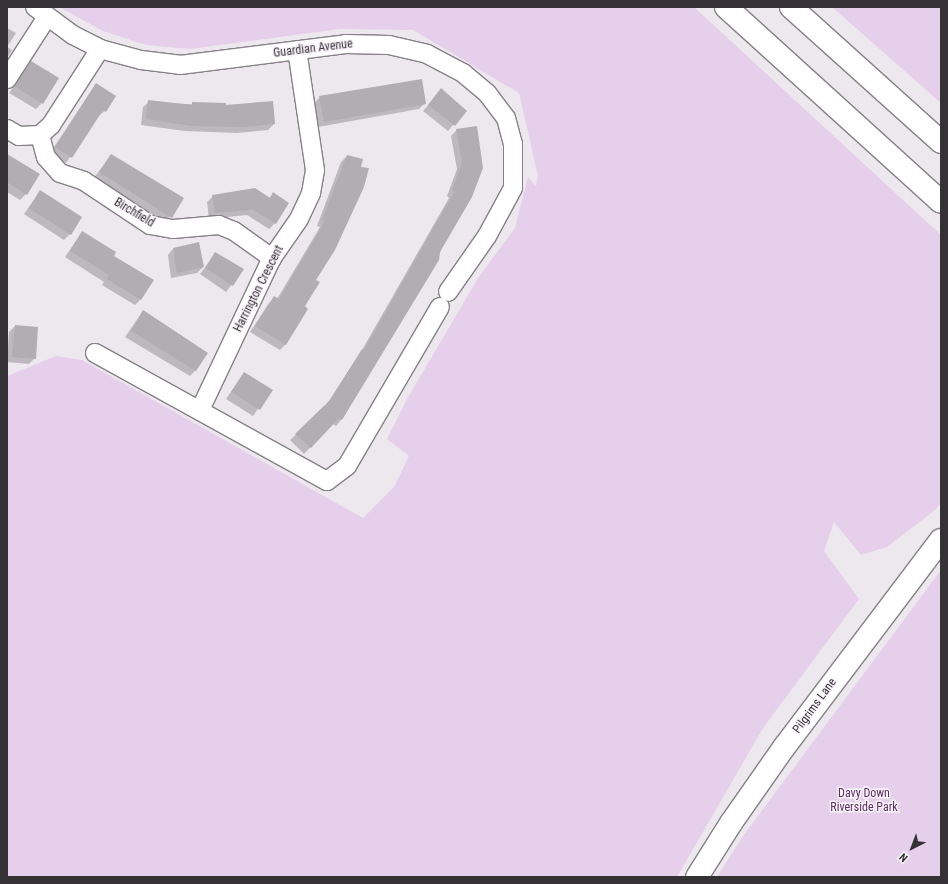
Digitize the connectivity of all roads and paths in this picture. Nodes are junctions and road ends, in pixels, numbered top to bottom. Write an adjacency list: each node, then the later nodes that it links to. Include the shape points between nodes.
1 (726, 7): 10 (main road)
2 (791, 7): 9 (main road)
3 (41, 12): 4 (street, Guardian Avenue); 6 (street)
4 (100, 49): 5 (street, Guardian Avenue, via 141,60 180,65); 8 (street, via 51,125)
5 (297, 50): 11 (street, Harrington Crescent, via 315,170 311,193 299,219); 13 (street, Guardian Avenue, via 346,44 389,45 427,54 463,73 487,93 506,118 513,144 513,188 487,236 444,299 348,466 327,481)
6 (7, 79)
7 (7, 129): 8 (street, via 19,136)
8 (40, 135): 11 (street, Birchfield, via 46,157 60,173 84,181 150,225 174,229 219,225 234,231)
9 (941, 142)
10 (941, 202)
11 (272, 258): 13 (street, Harrington Crescent)
12 (95, 353): 13 (street)
13 (200, 410)
14 (941, 540): 15 (main road, Pilgrims Lane, via 785,746 731,822)
15 (697, 877)

